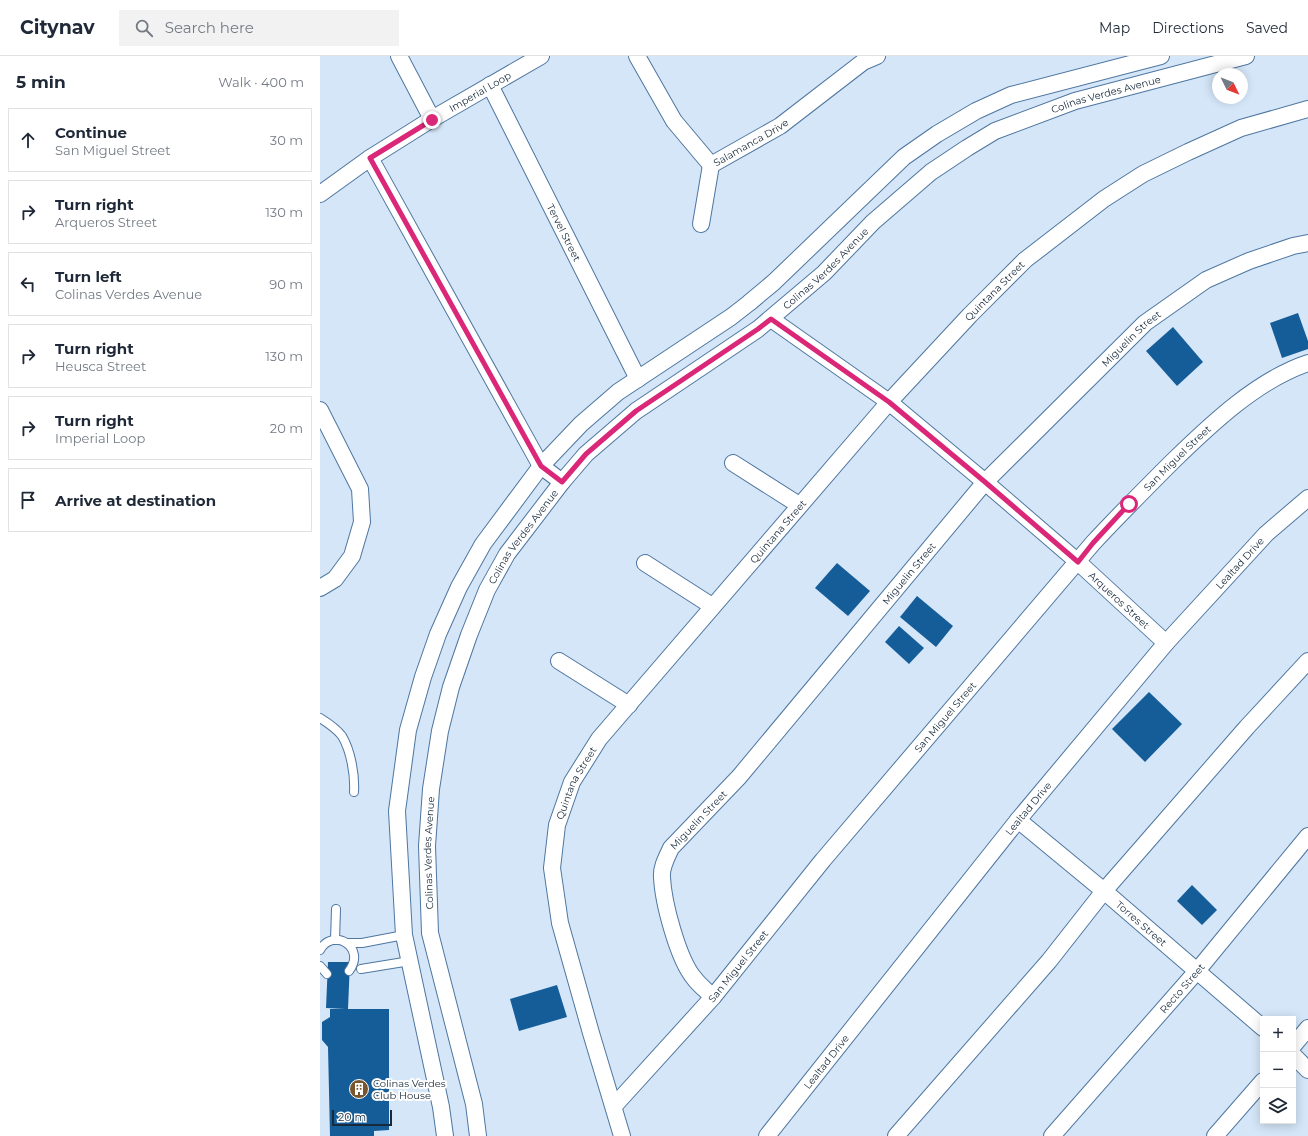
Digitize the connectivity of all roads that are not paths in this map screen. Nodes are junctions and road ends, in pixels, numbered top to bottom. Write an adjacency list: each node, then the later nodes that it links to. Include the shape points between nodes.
1 (399, 56): 9 (street)
2 (541, 56): 7 (street, Imperial Loop)
3 (637, 56): 11 (street, Salamanca Drive, via 674,121)
4 (877, 56): 11 (street, Salamanca Drive, via 864,62 780,126)
5 (1161, 56): 17 (street, via 1011,95 976,111 937,134 904,157 780,277 749,303)
6 (1246, 56): 15 (street, Colinas Verdes Avenue, via 1075,101 995,131 931,172 873,222 824,273)
7 (490, 85): 9 (street, Imperial Loop); 17 (street, Tervel Street)
8 (1308, 109): 18 (street, Quintana Street, via 1241,128 1143,174 1104,199 1025,260)
9 (432, 120): 10 (street, Imperial Loop)
10 (370, 158): 12 (street, Imperial Loop); 21 (street)
11 (711, 165): 13 (street)
12 (320, 194)
13 (701, 224)
14 (1308, 243): 23 (street, Miguelin Street, via 1249,261 1206,280 1145,323)
15 (771, 319): 18 (street, Arqueros Street); 22 (street, Colinas Verdes Avenue, via 636,411 586,454)
16 (1308, 363): 26 (street, San Miguel Street, via 1263,385 1211,424 1129,504)
17 (638, 379): 21 (street, via 618,392 581,424)
18 (889, 402): 23 (street, Arqueros Street); 25 (street, Quintana Street)
19 (320, 410): 28 (street, via 360,489 362,522 352,556 335,579)
20 (733, 463): 25 (street)
21 (541, 466): 22 (street); 40 (street, via 483,544 459,587 438,634 423,677 408,730 397,811)
22 (562, 482): 59 (street, Colinas Verdes Avenue, via 507,554 487,590 451,687 440,731 431,789 427,846 430,933 474,1104)
23 (985, 482): 26 (street, Arqueros Street); 50 (street, Miguelin Street, via 739,777 671,848 662,875 665,901 679,950 693,978)
24 (1308, 498): 30 (street, Lealtad Drive, via 1266,534)
25 (799, 506): 29 (street, Quintana Street)
26 (1078, 562): 30 (street, Arqueros Street); 50 (street, San Miguel Street, via 823,860)
27 (645, 563): 29 (street)
28 (320, 588)
29 (712, 606): 33 (street, Quintana Street)
30 (1166, 643): 36 (street, Lealtad Drive)
31 (559, 661): 33 (street)
32 (1308, 661): 38 (street)
33 (629, 705): 57 (street, Quintana Street, via 599,739 572,782 557,825 552,868 560,922)
34 (320, 718): 35 (lane, via 342,737 353,767)
35 (354, 792)
36 (1018, 820): 38 (street, Torres Street); 61 (street, Lealtad Drive)
37 (1308, 836): 48 (street, Recto Street)
38 (1104, 891): 48 (street, Torres Street); 62 (street, via 1049,961)
39 (336, 909): 41 (lane)
40 (404, 935): 42 (lane, via 362,943); 44 (street)
41 (335, 940): 42 (lane); 43 (lane, via 325,943)
42 (347, 943): 47 (lane, via 355,956)
43 (320, 950)
44 (410, 962): 46 (lane); 58 (street)
45 (320, 966): 49 (lane)
46 (361, 969)
47 (349, 971)
48 (1197, 971): 51 (street, Torres Street); 63 (street, Recto Street)
49 (327, 974)
50 (713, 997): 57 (street, San Miguel Street)
51 (1260, 1025)
52 (1308, 1028): 53 (street)
53 (1296, 1042)
54 (1296, 1058): 55 (street)
55 (1308, 1070)
56 (1260, 1084): 64 (street)
57 (614, 1106): 60 (street, Quintana Street)
58 (445, 1136)
59 (478, 1136)
60 (622, 1136)
61 (767, 1136)
62 (896, 1136)
63 (1052, 1136)
64 (1215, 1136)

